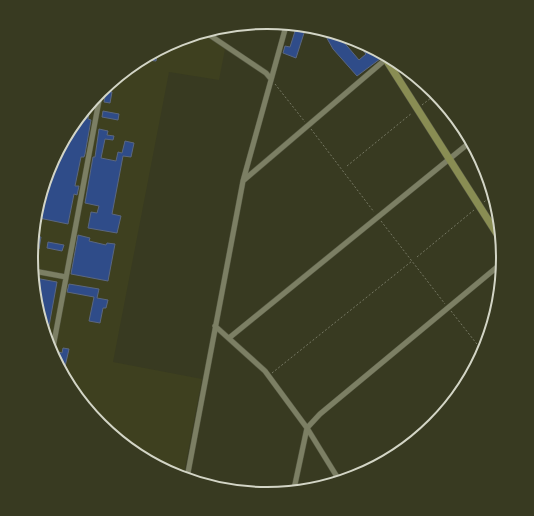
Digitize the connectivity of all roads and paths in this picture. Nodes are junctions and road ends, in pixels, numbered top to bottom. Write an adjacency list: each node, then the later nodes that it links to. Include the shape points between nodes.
1 (285, 29): 5 (street)
2 (211, 36): 5 (street)
3 (384, 61): 12 (street)
4 (390, 65): 8 (main road)
5 (271, 79): 12 (street)
6 (431, 98): 8 (path)
7 (100, 102): 20 (street)
8 (418, 109): 10 (main road); 11 (path)
9 (466, 145): 10 (street)
10 (448, 159): 14 (main road); 22 (street)
11 (347, 166)
12 (243, 181): 21 (street)
13 (488, 199): 14 (path)
14 (479, 206): 15 (main road); 16 (path)
15 (494, 230)
16 (417, 257)
17 (412, 261): 24 (path)
18 (496, 268): 25 (street, via 320,414)
19 (38, 272): 20 (street)
20 (66, 277): 23 (street)
21 (215, 326): 22 (street); 26 (street)
22 (229, 338): 24 (street)
23 (54, 343)
24 (269, 376): 25 (street)
25 (307, 428): 27 (street); 28 (street)
26 (188, 473)
27 (337, 476)
28 (295, 485)

